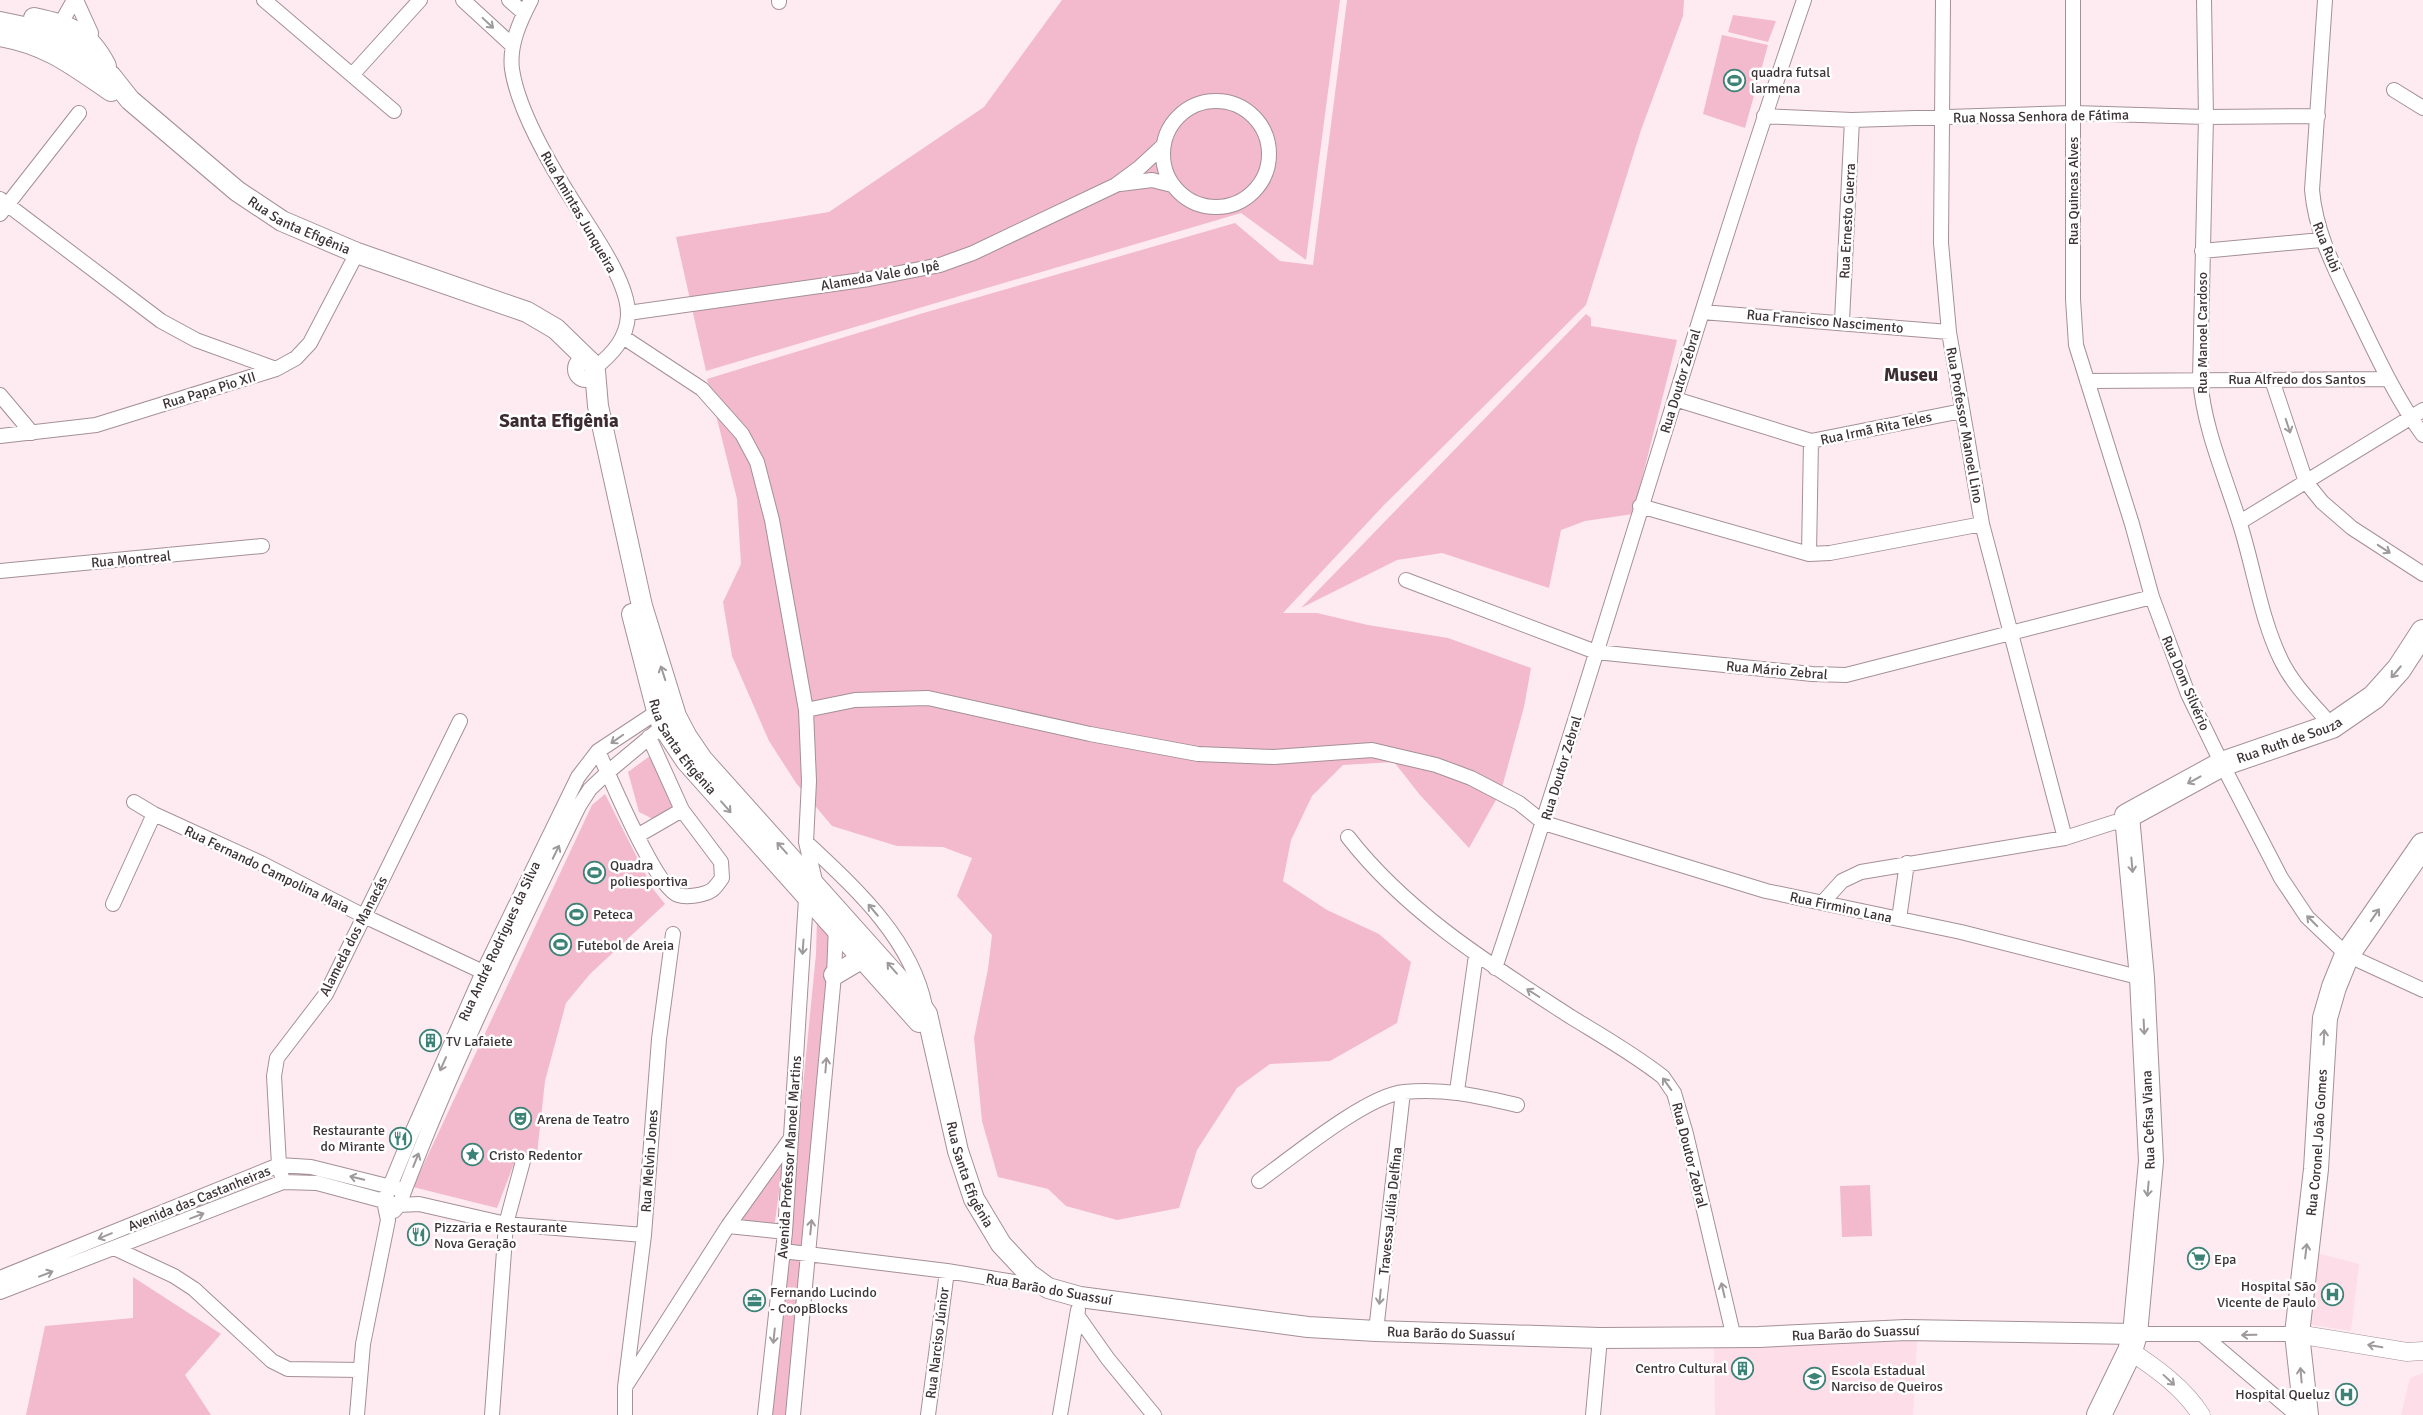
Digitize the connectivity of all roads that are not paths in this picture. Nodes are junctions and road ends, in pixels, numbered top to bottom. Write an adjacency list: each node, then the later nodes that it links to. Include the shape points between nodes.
1 (75, 0): 16 (street); 18 (street, via 88,25)
2 (264, 0): 19 (street)
3 (420, 0): 19 (street)
4 (463, 0): 17 (street, one-way to 17)
5 (509, 0): 12 (street)
6 (531, 0): 12 (street, Rua Amintas Junqueira)
7 (1804, 0): 26 (street, Rua Doutor Zebral)
8 (1943, 0): 29 (street, Rua Professor Manoel Lino)
9 (2073, 0): 25 (street, Rua Quincas Alves)
10 (2204, 0): 28 (street, Rua Manoel Cardoso)
11 (2325, 0): 27 (street, Rua Rubi)
12 (524, 13): 17 (street, Rua Amintas Junqueira)
13 (0, 17): 16 (main road, via 26,16)
14 (0, 22): 16 (main road, Rua Santa Efigênia, via 23,25)
15 (0, 36): 16 (main road, Rua Santa Efigênia, via 27,42)
16 (55, 37): 18 (main road, Rua Santa Efigênia); 18 (main road, via 79,33)
17 (513, 46): 39 (street, Rua Amintas Junqueira, via 512,67 520,98 553,169 605,252 622,288)
18 (82, 53): 21 (main road, Rua Santa Efigênia, via 111,76); 21 (main road, Rua Santa Efigênia, via 111,91)
19 (352, 76): 23 (street)
20 (2394, 90): 22 (street)
21 (130, 100): 37 (main road, Rua Santa Efigênia, via 259,207 282,221)
22 (2423, 108)
23 (394, 111)
24 (79, 113): 34 (street)
25 (2073, 114): 28 (street, Rua Nossa Senhora de Fátima); 29 (street, Rua Nossa Senhora de Fátima); 48 (street, Rua Quincas Alves, via 2073,299 2076,345)
26 (1764, 116): 30 (street, Rua Nossa Senhora de Fátima); 38 (street, Rua Doutor Zebral)
27 (2318, 116): 28 (street, Rua Nossa Senhora de Fátima); 35 (street, Rua Rubi, via 2312,190)
28 (2206, 117): 36 (street, Rua Manoel Cardoso)
29 (1943, 118): 30 (street, Rua Nossa Senhora de Fátima); 41 (street, Rua Professor Manoel Lino, via 1942,243)
30 (1852, 120): 40 (street, Rua Ernesto Guerra)
31 (1164, 145): 32 (street, Alameda Vale do Ipê); 33 (street, via 1164,166); 33 (street, via 1176,120 1186,110 1205,102 1226,102 1245,109 1260,123 1268,142 1269,163 1261,182 1247,198 1228,206 1207,206 1187,199)
32 (1116, 185): 33 (street, Alameda Vale do Ipê, via 1152,180); 39 (street, Alameda Vale do Ipê, via 973,253 940,265 869,279)
33 (1172, 185)
34 (3, 206): 44 (street, via 161,321 196,340)
35 (2321, 240): 36 (street); 46 (street, Rua Rubi)
36 (2202, 251): 45 (street, Rua Manoel Cardoso)
37 (357, 253): 43 (main road, Rua Santa Efigênia, via 497,302); 44 (street, Rua Papa Pio XII, via 310,343 296,358)
38 (1702, 312): 40 (street, Rua Francisco Nascimento); 50 (street, Rua Doutor Zebral)
39 (628, 313): 42 (street, Rua Amintas Junqueira)
40 (1842, 322): 41 (street, Rua Francisco Nascimento)
41 (1949, 332): 52 (street, Rua Professor Manoel Lino)
42 (623, 337): 43 (street, Rua Amintas Junqueira, via 613,353); 71 (street, Avenida Professor Manoel Martins, via 702,389 749,445 757,462 772,520)
43 (591, 367): 72 (main road, Rua Santa Efigênia, via 632,615)
44 (276, 369): 54 (street, Rua Papa Pio XII, via 96,425)
45 (2200, 379): 47 (street, Rua Alfredo dos Santos); 48 (street, Rua Alfredo dos Santos); 60 (street, Rua Manoel Cardoso, via 2208,432)
46 (2387, 379): 47 (street, Rua Alfredo dos Santos); 53 (street, Rua Rubi)
47 (2272, 380): 58 (street, one-way to 58)
48 (2087, 381): 67 (street, Rua Dom Silvério)
49 (0, 395): 54 (street)
50 (1675, 399): 57 (street, Rua Irmã Rita Teles); 59 (street, Rua Doutor Zebral)
51 (2423, 410): 53 (street)
52 (1962, 411): 57 (street, Rua Irmã Rita Teles); 61 (street, Rua Professor Manoel Lino)
53 (2410, 418): 56 (street, Rua Rubi); 58 (street)
54 (32, 433): 55 (street, Rua Papa Pio XII)
55 (0, 436)
56 (2423, 436)
57 (1812, 441): 63 (street)
58 (2306, 482): 60 (street); 65 (street, one-way to 65, via 2322,502 2352,528)
59 (1640, 506): 63 (street); 70 (street, Rua Doutor Zebral)
60 (2240, 522): 74 (street, Rua Manoel Cardoso, via 2280,659 2294,683)
61 (1982, 524): 63 (street, via 1830,553); 69 (street, Rua Professor Manoel Lino)
62 (262, 546): 64 (street, Rua Montreal)
63 (1809, 554)
64 (0, 571)
65 (2423, 574)
66 (1406, 580): 70 (street, Rua Mário Zebral)
67 (2152, 597): 69 (street, Rua Mário Zebral); 76 (street, Rua Dom Silvério, via 2188,694)
68 (2423, 632): 74 (highway, Rua Ruth de Souza, one-way to 74, via 2399,670 2374,696)
69 (2010, 634): 70 (street, Rua Mário Zebral, via 1846,675); 85 (street, Rua Professor Manoel Lino)
70 (1596, 652): 82 (street, Rua Doutor Zebral)
71 (806, 710): 82 (street, via 855,700 928,698 1198,754 1274,757 1372,750 1436,765 1471,778 1519,803); 86 (street, Avenida Professor Manoel Martins, via 809,782)
72 (663, 719): 75 (street, Rua André Rodrigues da Silva, one-way to 75); 77 (street, Rua André Rodrigues da Silva); 79 (street); 89 (main road, Rua Santa Efigênia, via 686,761)
73 (460, 721): 93 (street, Alameda dos Manacás)
74 (2332, 726): 76 (highway, Rua Ruth de Souza)
75 (598, 751): 77 (street); 101 (street, Rua André Rodrigues da Silva, via 578,777)
76 (2222, 764): 81 (highway, Rua Ruth de Souza, one-way to 81); 98 (street, Rua Dom Silvério, one-way to 76, via 2307,917 2281,878)
77 (608, 772): 83 (street); 116 (street, Rua André Rodrigues da Silva, one-way to 77, via 494,979 579,806 590,789)
78 (134, 802): 80 (street, Rua Fernando Campolina Maia)
79 (682, 810): 83 (street); 83 (street, via 721,862 722,878 712,890 678,895 666,886)
80 (154, 814): 91 (street); 93 (street, Rua Fernando Campolina Maia, via 261,863)
81 (2128, 822): 85 (street, Rua Ruth de Souza, via 2115,822); 103 (highway, Rua Cefisa Viana, one-way to 103)
82 (1544, 823): 90 (street, Rua Firmino Lana, via 1766,891); 100 (street, Rua Doutor Zebral)
83 (637, 836)
84 (1348, 837): 97 (street, via 1397,891)
85 (2065, 838): 88 (street, Rua Ruth de Souza)
86 (806, 842): 89 (street, Avenida Professor Manoel Martins); 105 (street, one-way to 86, via 921,985 913,966 889,930)
87 (2423, 845): 98 (highway, Rua Coronel João Gomes, one-way to 87)
88 (1907, 863): 90 (street, Rua Ruth de Souza, via 1861,872 1842,881); 94 (street)
89 (811, 892): 92 (main road, Rua Santa Efigênia); 95 (main road, Rua Santa Efigênia); 110 (street, Avenida Professor Manoel Martins, one-way to 110)
90 (1823, 902): 94 (street, Rua Firmino Lana)
91 (113, 904)
92 (837, 909): 95 (street, Avenida Professor Manoel Martins); 105 (main road, Rua Santa Efigênia, one-way to 92, via 891,968)
93 (364, 916): 101 (street, Rua Fernando Campolina Maia); 112 (street, Alameda dos Manacás, via 326,994 277,1058 274,1076)
94 (1899, 919): 103 (street, Rua Firmino Lana)
95 (836, 929): 99 (main road, Rua Santa Efigênia); 102 (street, Avenida Professor Manoel Martins)
96 (673, 934): 124 (street, Rua Melvin Jones, via 659,1039)
97 (1476, 955): 100 (street); 107 (street)
98 (2347, 955): 104 (street, Rua Dom Silvério); 134 (highway, Rua Coronel João Gomes, one-way to 98, via 2316,1169 2325,1018)
99 (861, 959): 102 (main road); 106 (main road, Rua Santa Efigênia)
100 (1495, 968): 137 (street, Rua Doutor Zebral, one-way to 100, via 1674,1094 1663,1077 1648,1065)
101 (483, 972): 115 (street, Rua André Rodrigues da Silva, one-way to 115)
102 (834, 975): 127 (street, Avenida Professor Manoel Martins, one-way to 102)
103 (2142, 978): 138 (highway, Rua Cefisa Viana, one-way to 138, via 2151,1161)
104 (2422, 992)
105 (926, 1014): 106 (main road, Rua Santa Efigênia)
106 (932, 1040): 130 (main road, Rua Santa Efigênia, via 958,1151 974,1199 1001,1244 1029,1274)
107 (1457, 1091): 108 (street); 109 (street)
108 (1403, 1092): 113 (street, via 1382,1098 1351,1115); 133 (street, Travessa Júlia Delfina, one-way to 133)
109 (1517, 1105)
110 (791, 1137): 122 (street); 123 (street, Avenida Professor Manoel Martins)
111 (523, 1162): 121 (street)
112 (279, 1165): 114 (street, Alameda dos Manacás); 115 (street, Avenida das Castanheiras, one-way to 112, via 312,1167); 129 (street, Avenida das Castanheiras, one-way to 129)
113 (1258, 1181)
114 (283, 1182): 117 (street, Avenida das Castanheiras, via 317,1184); 125 (street, Avenida das Castanheiras, one-way to 114)
115 (390, 1186): 116 (street, Avenida das Castanheiras); 117 (street, Rua André Rodrigues da Silva)
116 (404, 1190): 118 (street); 119 (street, Rua André Rodrigues da Silva)
117 (384, 1201): 119 (street, Avenida das Castanheiras); 120 (street, Rua André Rodrigues da Silva)
118 (419, 1204): 119 (street, Avenida das Castanheiras); 121 (street)
119 (399, 1205): 120 (street, Rua André Rodrigues da Silva)
120 (388, 1220): 140 (street, Rua André Rodrigues da Silva, via 363,1344)
121 (506, 1224): 124 (street); 143 (street)
122 (728, 1226): 123 (street); 141 (street)
123 (785, 1232): 126 (street, Avenida Professor Manoel Martins)
124 (644, 1235): 141 (street, Rua Melvin Jones)
125 (114, 1248): 131 (street, Avenida das Castanheiras, one-way to 125); 140 (street, via 194,1289 272,1361 288,1369)
126 (783, 1251): 127 (street, Rua Barão do Suassuí); 145 (street, Avenida Professor Manoel Martins, one-way to 145)
127 (808, 1253): 128 (street, Rua Barão do Suassuí); 146 (street, Avenida Professor Manoel Martins)
128 (946, 1271): 130 (street, Rua Barão do Suassuí); 147 (street, Rua Narciso Júnior)
129 (0, 1278)
130 (1048, 1288): 132 (main road, Rua Barão do Suassuí)
131 (0, 1292)
132 (1079, 1306): 133 (main road, Rua Barão do Suassuí); 148 (street); 149 (street, via 1108,1359)
133 (1376, 1331): 136 (main road, Rua Barão do Suassuí)
134 (2297, 1334): 135 (street, Rua Barão do Suassuí, one-way to 135); 139 (street, one-way to 134, via 2407,1352); 154 (highway, Rua Coronel João Gomes, one-way to 134)
135 (2204, 1336): 138 (street, Rua Barão do Suassuí); 153 (street)
136 (1600, 1338): 137 (main road, Rua Barão do Suassuí); 150 (street)
137 (1734, 1338): 138 (main road, Rua Barão do Suassuí, via 1906,1330)
138 (2130, 1341): 151 (highway, Rua Cefisa Viana); 152 (street, one-way to 152, via 2194,1403)
139 (2423, 1351)
140 (361, 1370): 142 (street, Rua André Rodrigues da Silva)
141 (625, 1387): 144 (street, Rua Melvin Jones)
142 (357, 1415)
143 (492, 1415)
144 (625, 1415)
145 (765, 1415)
146 (793, 1415)
147 (928, 1415)
148 (1060, 1415)
149 (1154, 1415)
150 (1592, 1415)
151 (2099, 1415)
152 (2202, 1415)
153 (2297, 1415)
154 (2306, 1415)

